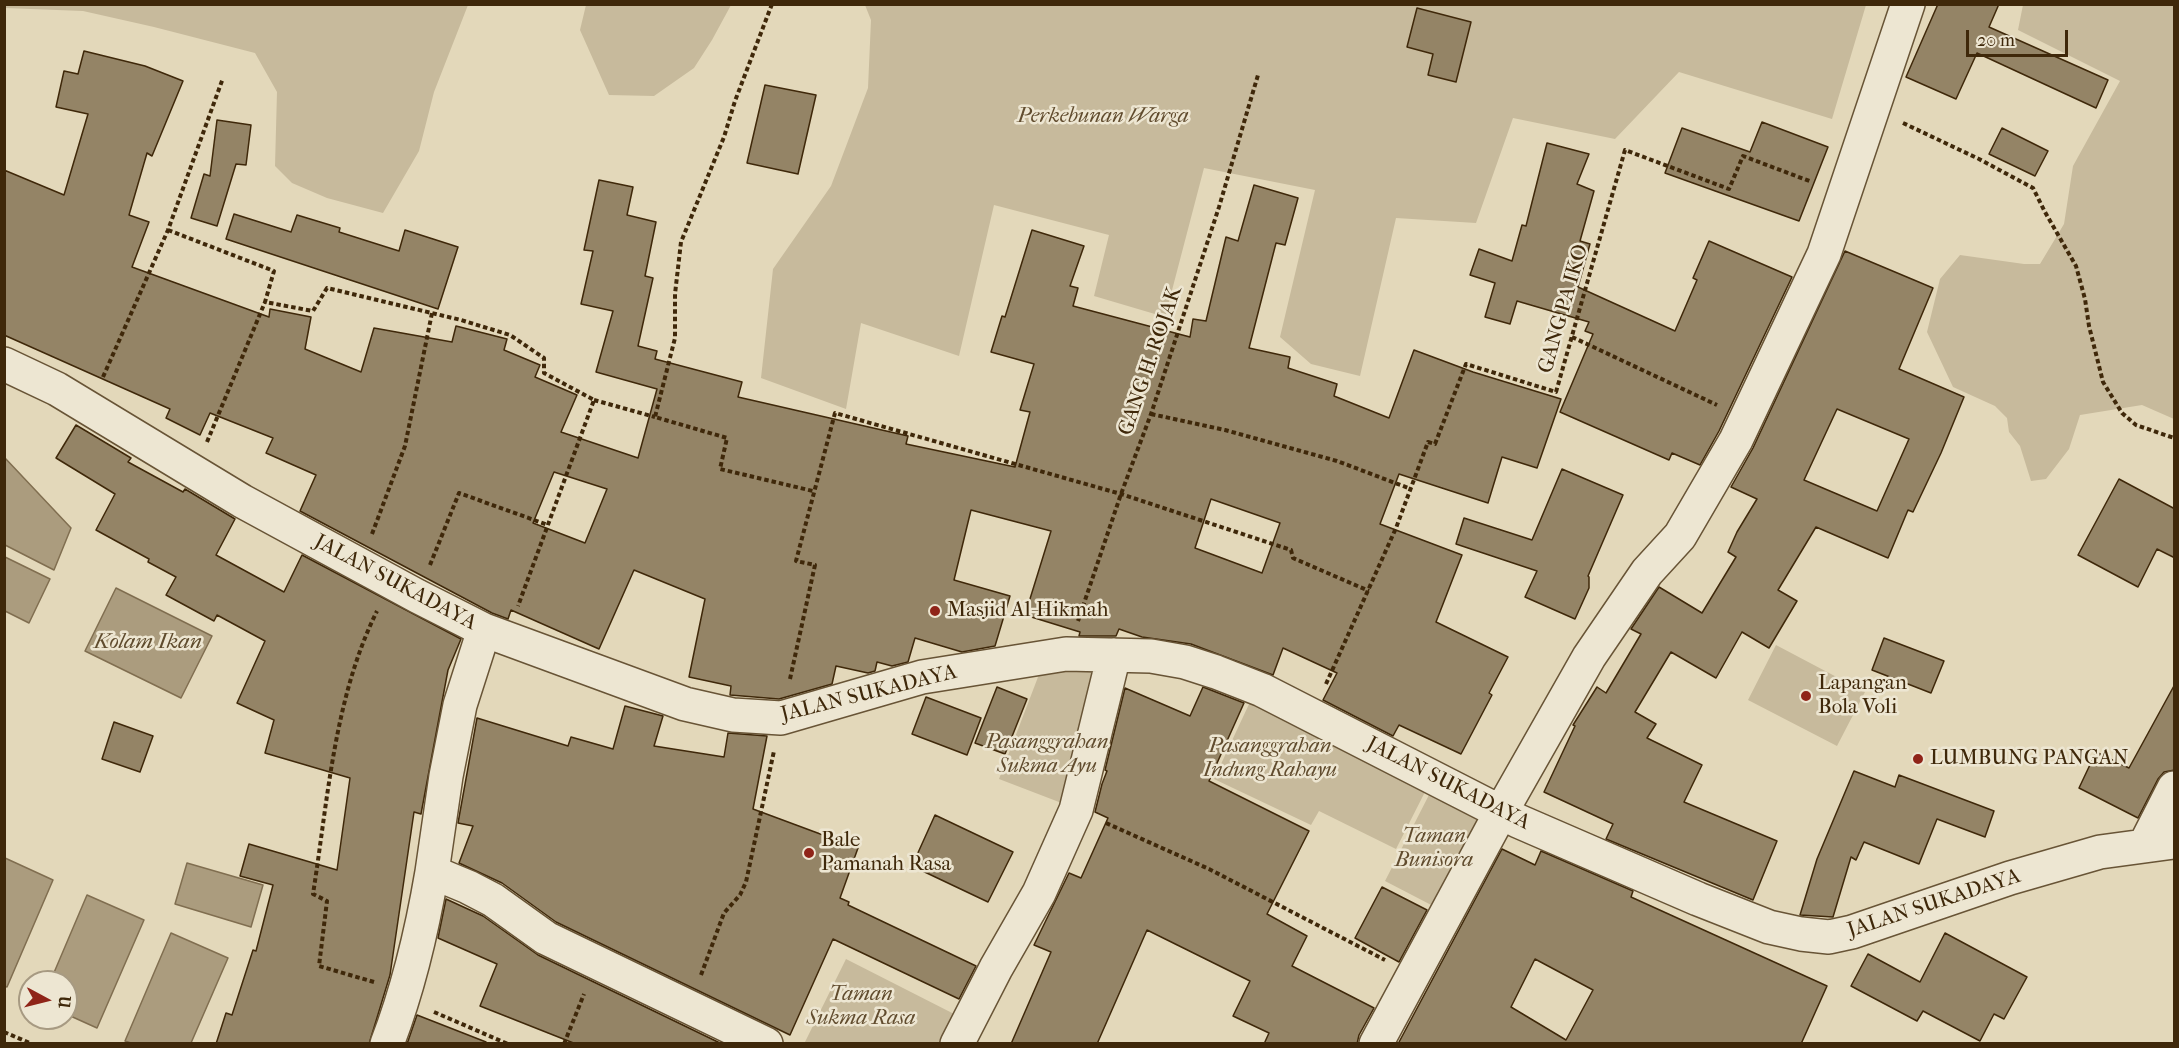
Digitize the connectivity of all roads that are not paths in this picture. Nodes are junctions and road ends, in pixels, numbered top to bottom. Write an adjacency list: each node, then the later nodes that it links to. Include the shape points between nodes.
1 (1908, 4): 6 (street, via 1824,254 1736,440 1680,536 1647,572 1589,657)
2 (4, 364): 3 (street, JALAN SUKADAYA, via 57,388 242,501 358,565)
3 (495, 634): 4 (street, JALAN SUKADAYA, via 694,706 733,715 781,718 922,677 1066,654); 8 (street, via 460,705)
4 (1114, 655): 6 (street, JALAN SUKADAYA, via 1185,662 1262,690); 11 (street, via 1076,810 1039,893)
5 (2175, 788): 7 (street)
6 (1501, 812): 7 (street, JALAN SUKADAYA, via 1769,927 1829,937 2100,852); 12 (street)
7 (2160, 843)
8 (432, 872): 9 (street, via 405,995); 10 (street, via 480,893 546,939)
9 (387, 1044)
10 (766, 1044)
11 (957, 1044)
12 (1376, 1044)

